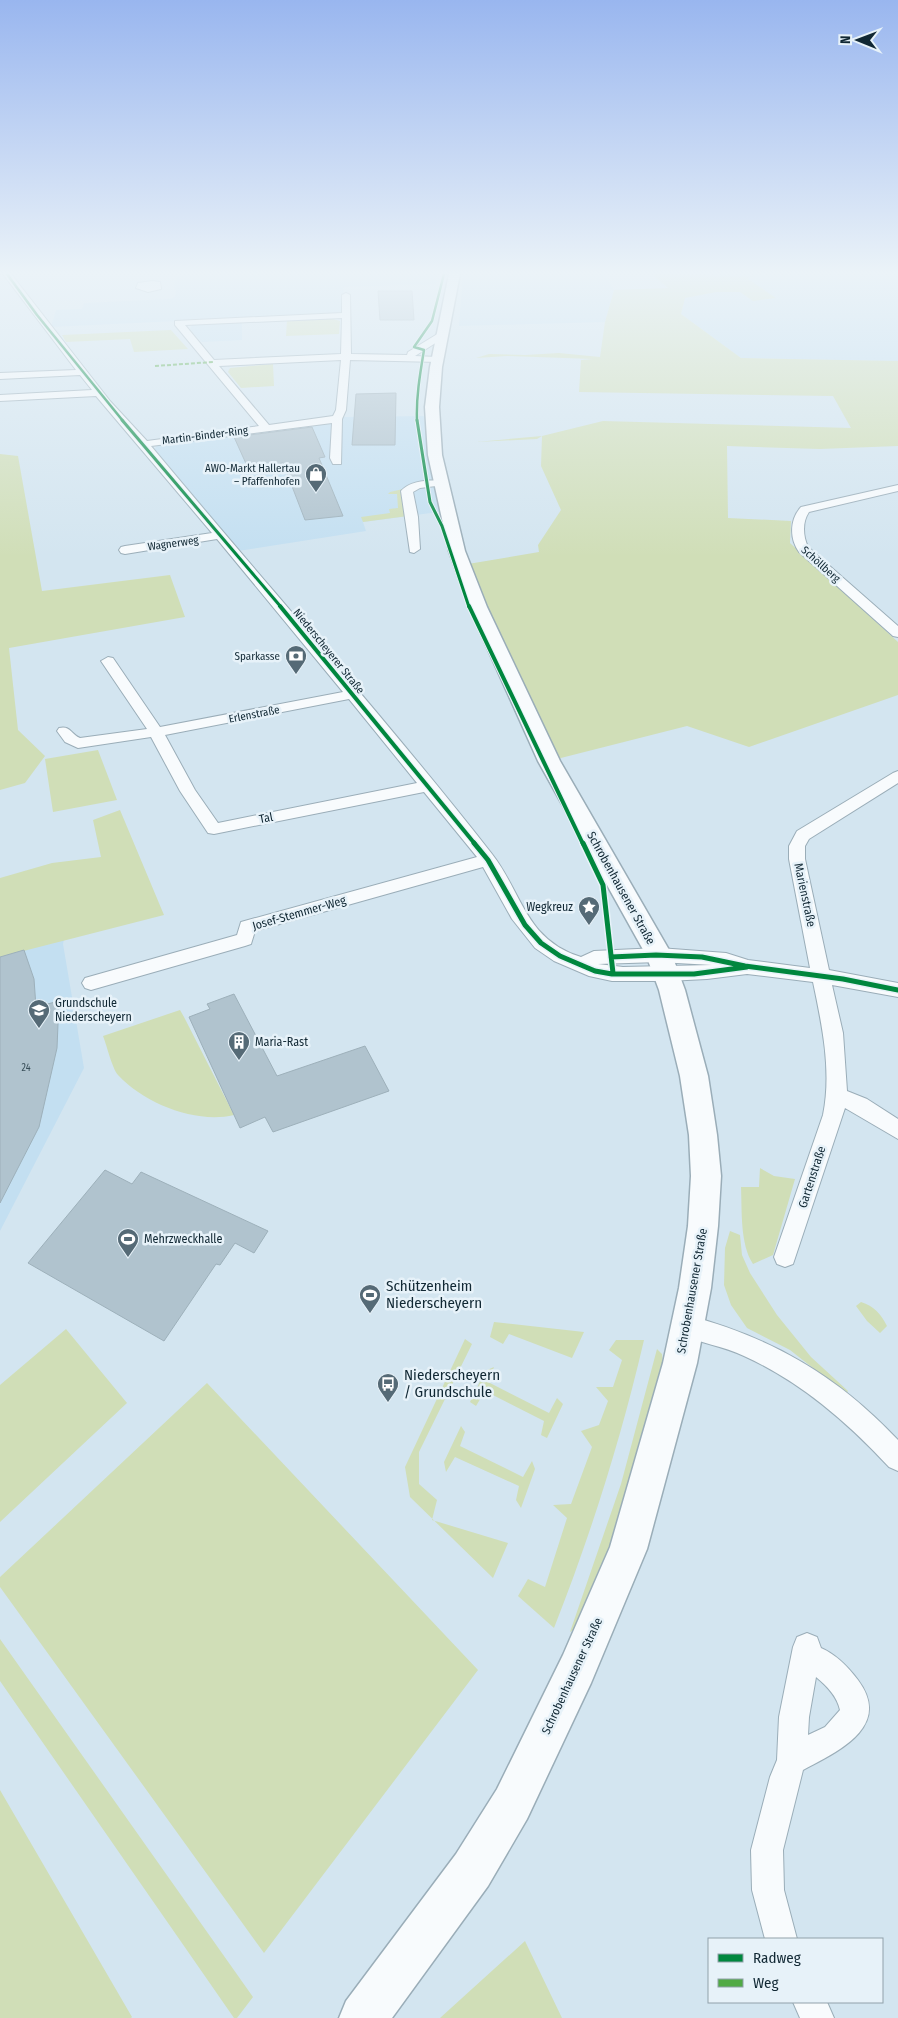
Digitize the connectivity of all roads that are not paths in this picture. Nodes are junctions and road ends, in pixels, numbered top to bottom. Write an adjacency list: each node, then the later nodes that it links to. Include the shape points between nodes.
1 (79, 368): 5 (street, Niederscheyerer Straße)
2 (218, 368): 10 (street, Martin-Binder-Ring)
3 (345, 368): 9 (street, via 341,410)
4 (437, 368): 13 (main road, Schrobenhausener Straße, via 432,408)
5 (82, 372): 6 (street); 7 (street, Niederscheyerer Straße)
6 (0, 376)
7 (98, 393): 8 (street); 11 (street, Niederscheyerer Straße)
8 (0, 398)
9 (337, 419): 10 (street, Martin-Binder-Ring); 12 (street)
10 (266, 428): 11 (street, Martin-Binder-Ring)
11 (144, 444): 15 (street, Niederscheyerer Straße)
12 (337, 462)
13 (440, 483): 16 (street, via 418,485 407,491); 28 (main road, Schrobenhausener Straße, via 457,551 500,656 549,760)
14 (898, 488): 19 (street, Schöllberg, via 811,506 800,514 800,546)
15 (221, 536): 17 (street, Wagnerweg); 22 (street, Niederscheyerer Straße)
16 (414, 549)
17 (125, 550)
18 (898, 615): 19 (street)
19 (884, 620): 20 (street, Schöllberg)
20 (898, 633)
21 (108, 661): 24 (street, Tal)
22 (352, 694): 24 (street, Erlenstraße); 26 (street, Niederscheyerer Straße)
23 (64, 731): 24 (street, via 70,739 78,742)
24 (156, 732): 26 (street, Tal, via 188,791 214,829)
25 (898, 776): 29 (street, Marienstraße, via 803,835 797,846 797,859)
26 (428, 786): 27 (street, Niederscheyerer Straße)
27 (488, 860): 28 (street, Niederscheyerer Straße, via 515,908 541,943 558,957 583,964 594,971 613,974); 30 (street, Josef-Stemmer-Weg, via 247,927 245,939)
28 (663, 965): 29 (street, Niederscheyerer Straße, via 728,971 747,967); 35 (main road, Schrobenhausener Straße, via 694,1076 706,1176 702,1235)
29 (823, 976): 31 (street, Niederscheyerer Straße); 32 (street, Gartenstraße, via 833,1032)
30 (91, 983)
31 (898, 990)
32 (837, 1096): 33 (street, via 860,1105); 34 (street, Gartenstraße)
33 (898, 1130)
34 (785, 1257)
35 (687, 1326): 36 (street, via 756,1348 821,1385); 40 (main road, Schrobenhausener Straße, via 680,1363 628,1549 577,1669 512,1804 472,1870)
36 (898, 1458)
37 (792, 1760): 37 (street, via 794,1717 806,1653 837,1676 852,1696 854,1715 835,1737); 38 (street, via 767,1850 768,1890)
38 (781, 1938)
39 (810, 2003): 41 (street)
40 (363, 2018)
41 (817, 2018)

